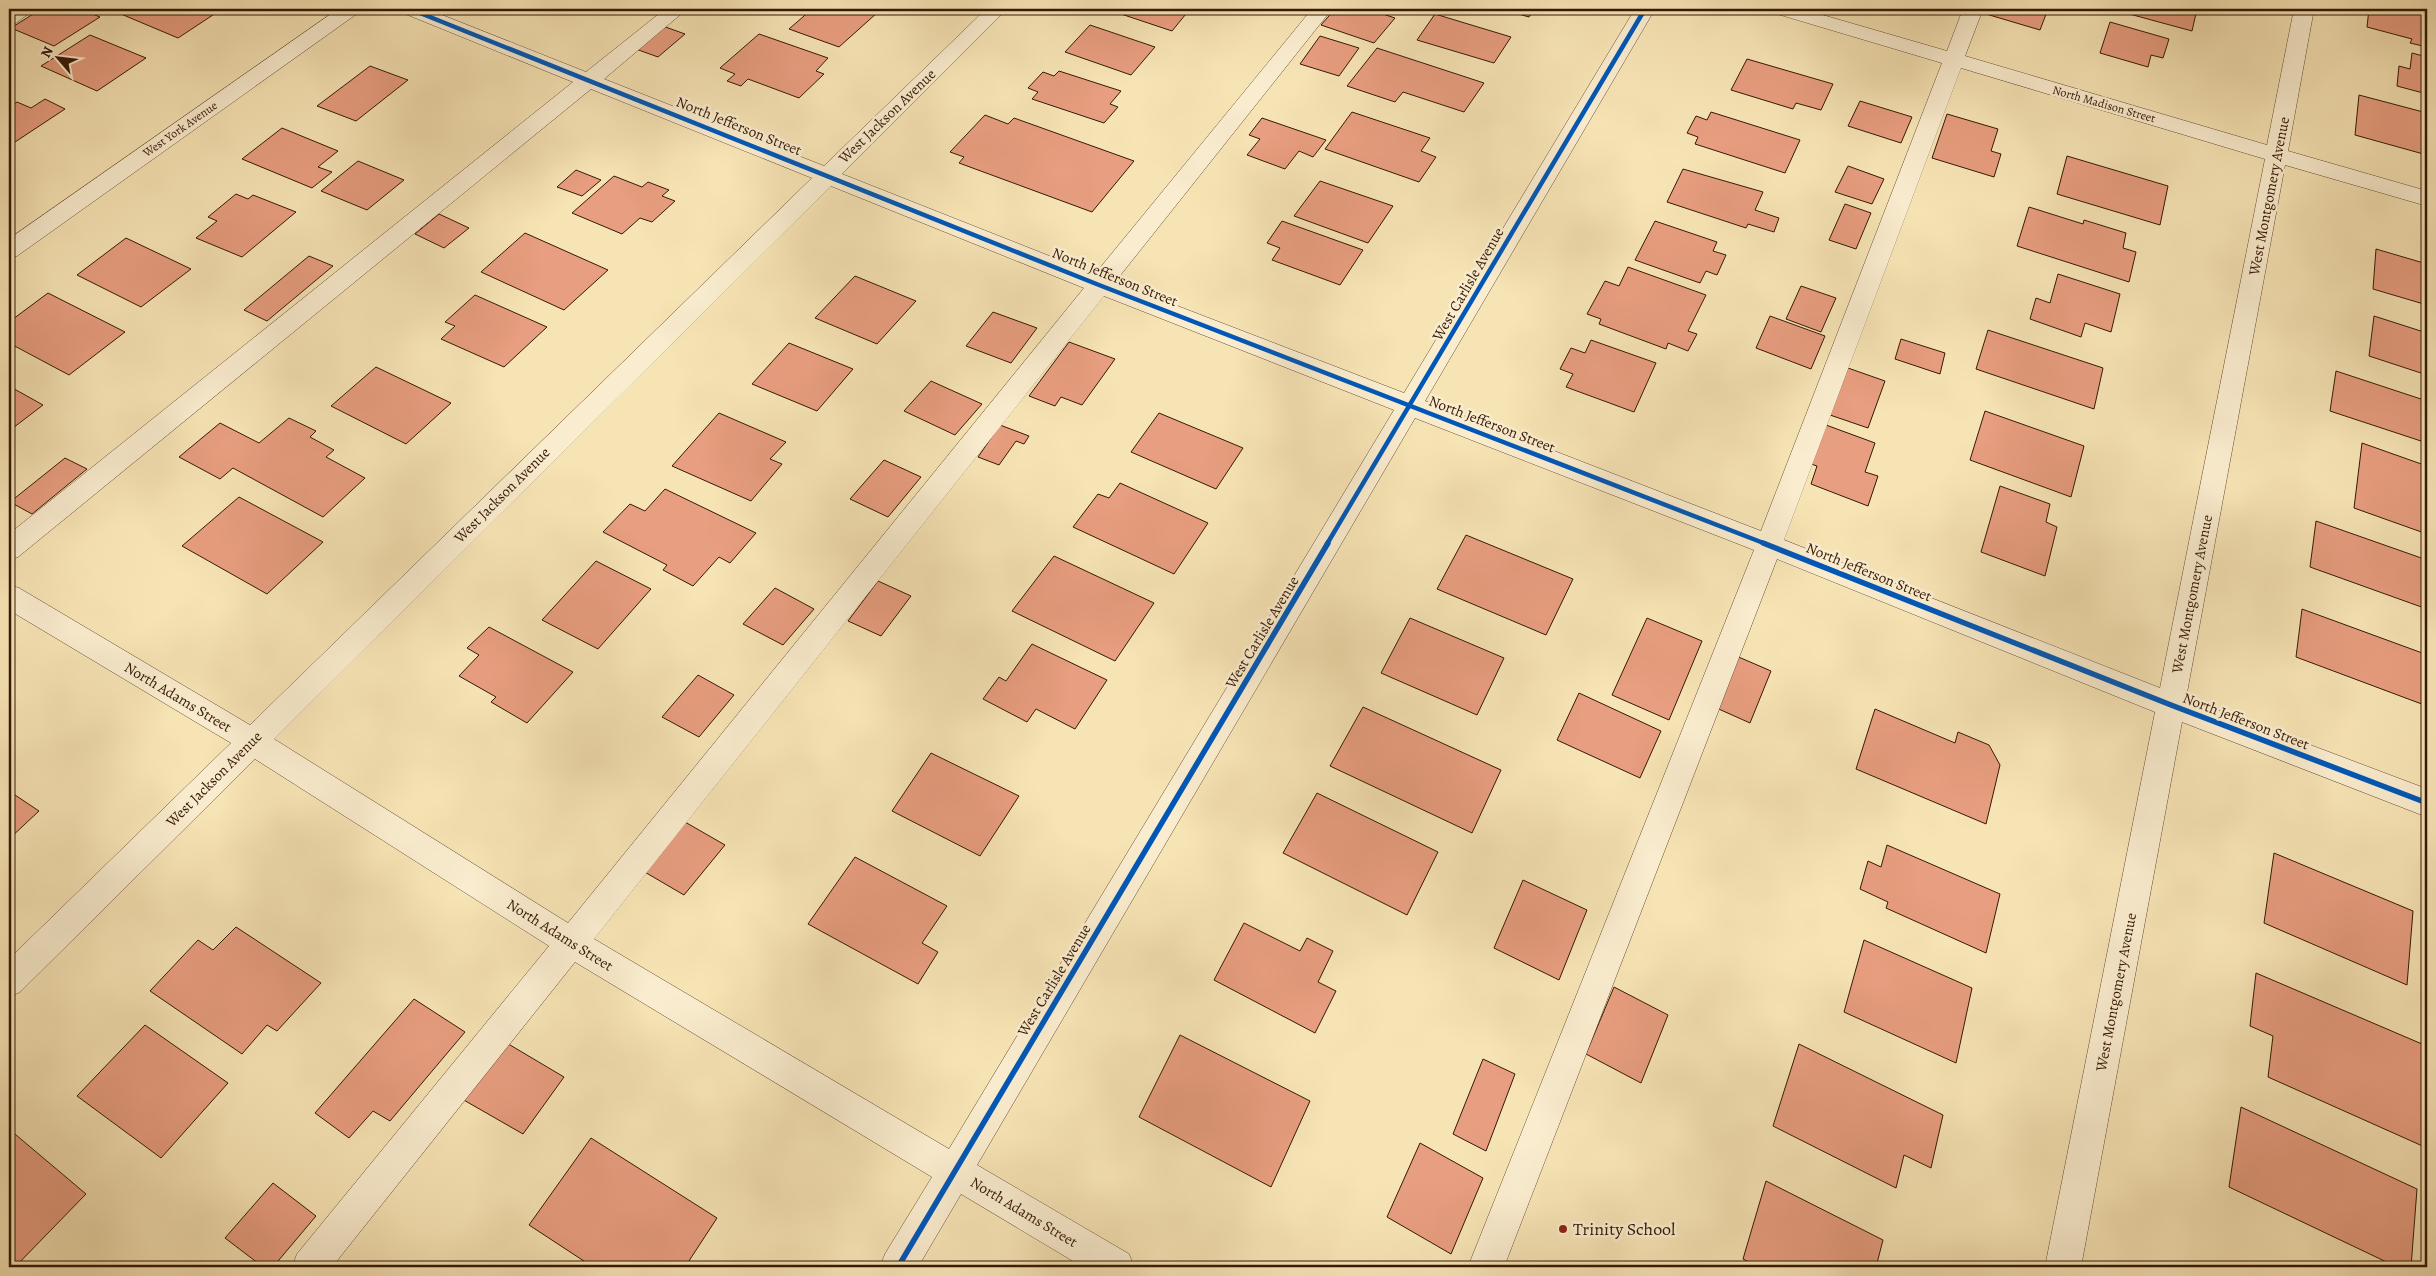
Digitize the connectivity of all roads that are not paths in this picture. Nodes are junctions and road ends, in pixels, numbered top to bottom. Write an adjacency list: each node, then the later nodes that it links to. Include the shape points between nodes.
1 (25, 9): 11 (street)
2 (351, 9): 17 (street, West York Avenue)
3 (410, 9): 13 (street, North Jefferson Street)
4 (677, 9): 13 (street)
5 (996, 9): 15 (street, West Jackson Avenue)
6 (1322, 9): 18 (street)
7 (1645, 9): 19 (street, West Carlisle Avenue)
8 (1781, 9): 12 (street, North Madison Street)
9 (1973, 9): 12 (street)
10 (2304, 9): 14 (street, West Montgomery Avenue)
11 (9, 18)
12 (1953, 59): 14 (street, North Madison Street); 20 (street)
13 (590, 80): 15 (street, North Jefferson Street); 21 (street)
14 (2277, 155): 16 (street, North Madison Street); 23 (street, West Montgomery Avenue)
15 (827, 175): 18 (street, North Jefferson Street); 24 (street, West Jackson Avenue)
16 (2427, 198)
17 (9, 250)
18 (1099, 284): 19 (street, North Jefferson Street); 26 (street)
19 (1411, 406): 20 (street, North Jefferson Street); 28 (street, West Carlisle Avenue)
20 (1769, 545): 23 (street, North Jefferson Street); 32 (street)
21 (9, 549)
22 (9, 596): 24 (street, North Adams Street)
23 (2171, 706): 25 (street, North Jefferson Street); 33 (street, West Montgomery Avenue)
24 (252, 741): 26 (street, North Adams Street); 27 (street, West Jackson Avenue)
25 (2427, 803)
26 (570, 942): 28 (street, North Adams Street); 29 (street)
27 (9, 982)
28 (955, 1171): 30 (street, West Carlisle Avenue); 31 (street, North Adams Street)
29 (310, 1267)
30 (898, 1267)
31 (1116, 1267)
32 (1486, 1267)
33 (2063, 1267)

